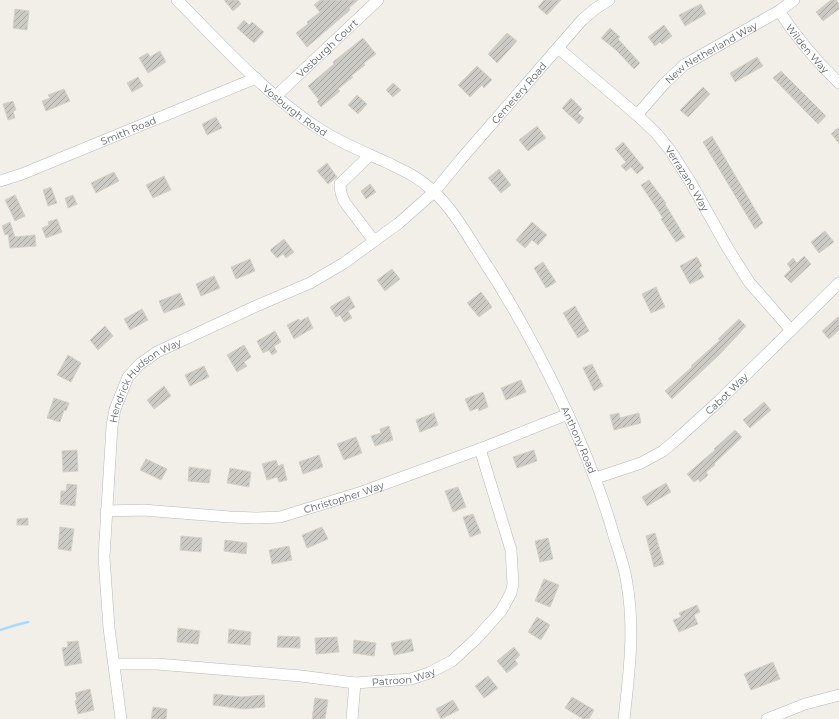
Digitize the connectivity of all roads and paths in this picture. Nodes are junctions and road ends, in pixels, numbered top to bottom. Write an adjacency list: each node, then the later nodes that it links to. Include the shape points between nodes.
1 (176, 0): 8 (street, Vosburgh Road)
2 (378, 0): 10 (street, Vosburgh Court)
3 (609, 0): 5 (street, Cemetery Road)
4 (794, 0): 6 (street, New Netherland Way)
5 (597, 4): 7 (street, Cemetery Road)
6 (779, 11): 9 (street, Wilden Way, via 818,64); 11 (street, New Netherland Way, via 684,65)
7 (558, 48): 11 (street, Verrazano Way); 14 (street, Cemetery Road)
8 (256, 78): 10 (street, Vosburgh Road); 13 (street, Smith Road)
9 (839, 83)
10 (276, 96): 12 (street, Vosburgh Road, via 322,131)
11 (637, 115): 17 (street, Verrazano Way, via 670,150 749,282)
12 (370, 155): 14 (street, Vosburgh Road, via 419,178); 15 (street, via 340,184 340,190 342,198)
13 (0, 181)
14 (434, 192): 15 (street, Hendrick Hudson Way); 18 (street, Anthony Road, via 465,229 494,276 534,346)
15 (374, 241): 21 (street, Hendrick Hudson Way, via 310,283 157,352 140,364 128,377 112,426)
16 (839, 283): 17 (street, Cabot Way)
17 (791, 330): 20 (street, Cabot Way, via 719,402 663,451)
18 (568, 414): 19 (street, Christopher Way); 20 (street, Anthony Road)
19 (480, 449): 21 (street, Christopher Way, via 362,492 280,517 230,517 143,510); 23 (street, Patroon Way, via 511,550 511,594 501,611 452,661 411,679)
20 (596, 478): 27 (street, Anthony Road, via 627,582 632,621)
21 (106, 511): 22 (street, Hendrick Hudson Way, via 104,557)
22 (114, 664): 23 (street, Patroon Way, via 157,664); 25 (street, Hendrick Hudson Way)
23 (355, 683): 26 (street)
24 (839, 695): 28 (street, via 805,704)
25 (121, 719)
26 (352, 719)
27 (624, 719)
28 (767, 719)

